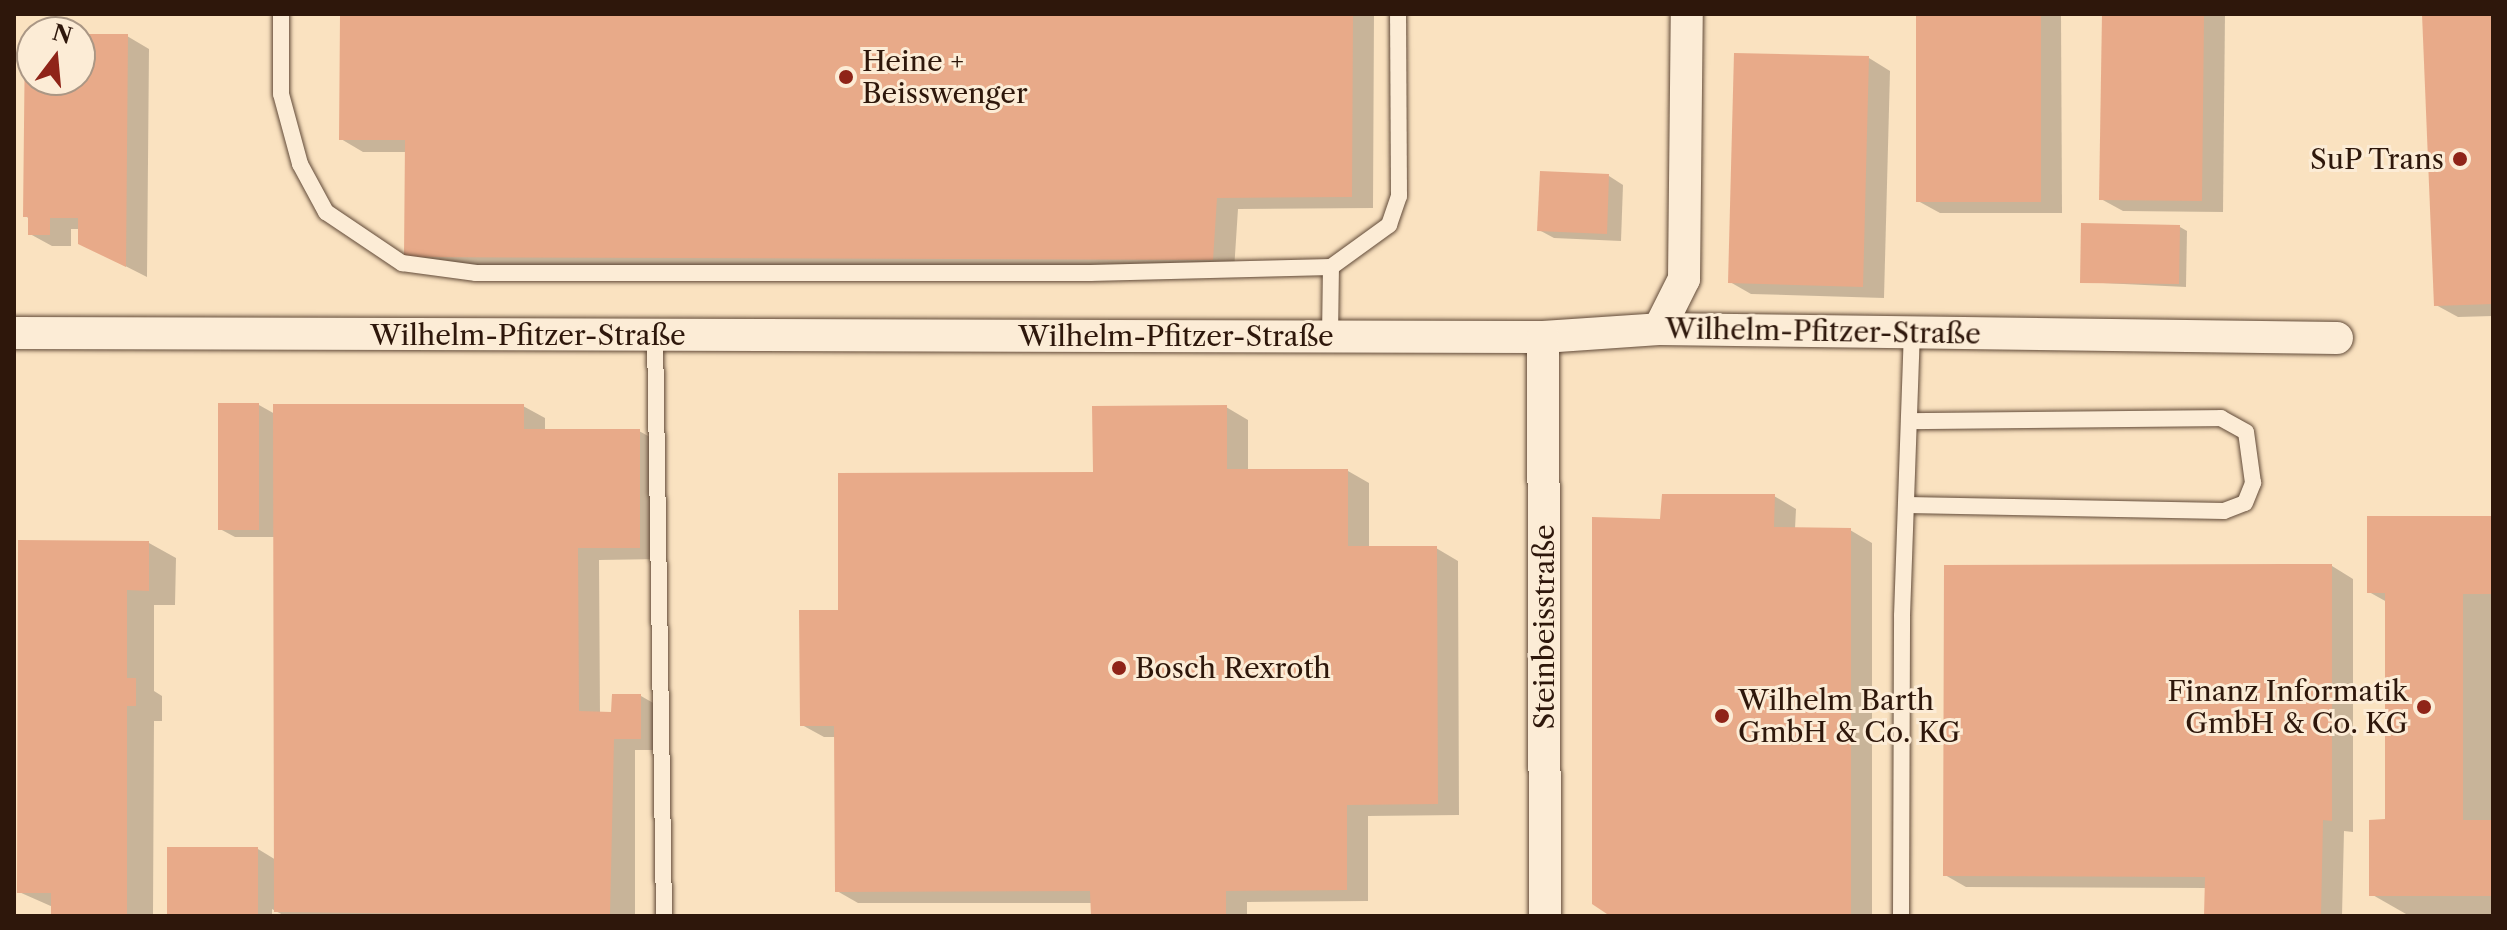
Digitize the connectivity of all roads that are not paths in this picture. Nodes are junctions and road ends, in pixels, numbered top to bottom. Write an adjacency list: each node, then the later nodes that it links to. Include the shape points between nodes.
1 (281, 14): 4 (lane, via 281,94 300,164 326,212 402,263 476,273 1090,273)
2 (1398, 14): 4 (lane, via 1399,196 1389,225)
3 (1687, 14): 5 (street, via 1684,279)
4 (1331, 267): 9 (lane)
5 (1659, 329): 6 (street, Wilhelm-Pfitzer-Straße); 10 (street, Wilhelm-Pfitzer-Straße)
6 (1912, 332): 11 (street, Wilhelm-Pfitzer-Straße); 12 (lane)
7 (14, 333): 8 (street, Wilhelm-Pfitzer-Straße)
8 (655, 335): 9 (street, Wilhelm-Pfitzer-Straße); 14 (lane)
9 (1330, 337): 10 (street, Wilhelm-Pfitzer-Straße)
10 (1543, 337): 15 (street, Steinbeisstraße)
11 (2337, 338)
12 (1911, 421): 13 (lane); 13 (lane, via 2221,418 2246,432 2253,483 2245,503 2224,511)
13 (1907, 505): 16 (lane)
14 (664, 916)
15 (1545, 916)
16 (1901, 916)

